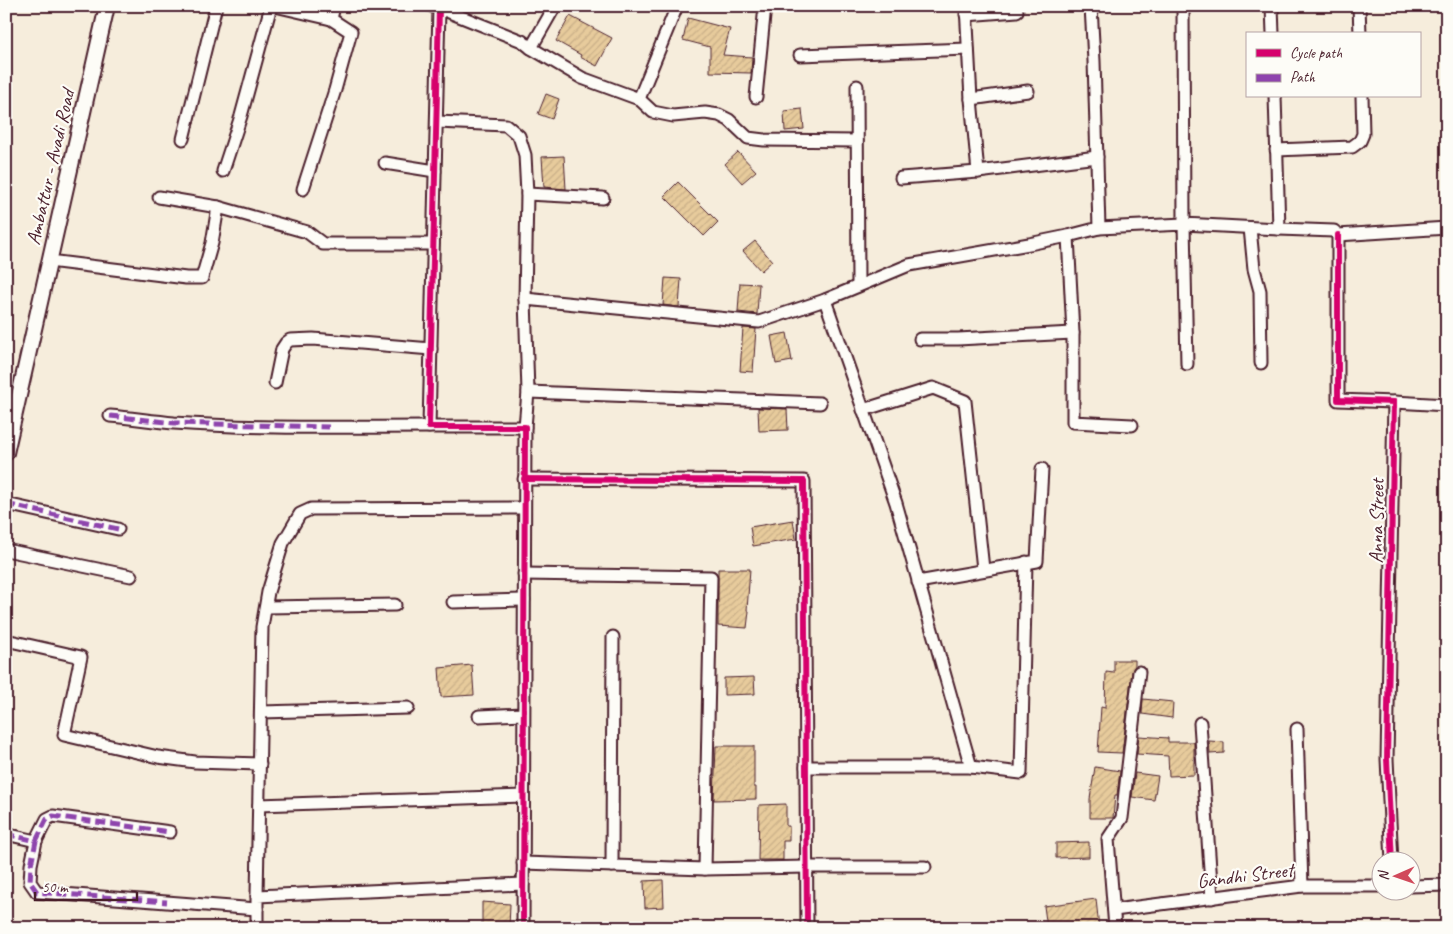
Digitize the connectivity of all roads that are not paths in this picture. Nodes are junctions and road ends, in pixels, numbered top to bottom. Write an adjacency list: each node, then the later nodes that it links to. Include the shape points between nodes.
1 (107, 6): 52 (street, Ambattur - Avadi Road)
2 (216, 6): 30 (street)
3 (271, 6): 35 (street)
4 (275, 6): 16 (street)
5 (334, 6): 16 (street)
6 (556, 6): 19 (street)
7 (677, 6): 27 (street)
8 (765, 6): 24 (street)
9 (1091, 6): 33 (street)
10 (1183, 6): 44 (street)
11 (1272, 6): 17 (street)
12 (1359, 6): 18 (street)
13 (437, 7): 19 (street, via 522,41); 29 (street)
14 (966, 11): 15 (street); 20 (street)
15 (1016, 11)
16 (331, 19): 39 (street, via 351,32)
17 (1273, 32)
18 (1360, 32)
19 (531, 48): 27 (street, via 582,78)
20 (968, 49): 21 (street); 28 (street)
21 (800, 55)
22 (857, 86): 31 (street)
23 (1028, 91): 28 (street)
24 (756, 97)
25 (1275, 98): 32 (street)
26 (1362, 98): 32 (street, via 1363,134 1352,147)
27 (639, 99): 31 (street, via 653,112 673,116 719,115 748,138)
28 (971, 99): 37 (street)
29 (437, 122): 36 (street); 40 (street, via 506,126 519,136 525,155)
30 (183, 139)
31 (858, 141): 53 (street)
32 (1276, 150): 48 (street)
33 (1097, 157): 37 (street); 45 (street)
34 (385, 163): 36 (street)
35 (223, 171)
36 (435, 171): 51 (street)
37 (978, 172): 38 (street)
38 (901, 178)
39 (303, 189)
40 (527, 194): 42 (street); 54 (street)
41 (159, 196): 43 (street)
42 (603, 198)
43 (218, 207): 51 (street, via 307,232 323,244); 52 (street, via 202,278)
44 (1184, 224): 45 (street); 46 (street); 60 (street)
45 (1099, 228): 50 (street)
46 (1250, 228): 48 (street); 59 (street, via 1260,291)
47 (1447, 228): 49 (street)
48 (1279, 229): 49 (street, via 1334,232)
49 (1338, 235): 63 (street, via 1338,400)
50 (1068, 236): 53 (street, via 909,265); 56 (street)
51 (433, 244): 58 (street)
52 (49, 261): 71 (street, Ambattur - Avadi Road)
53 (858, 286): 55 (street)
54 (525, 298): 55 (street, via 758,322); 62 (street)
55 (825, 300): 66 (street)
56 (1073, 333): 57 (street); 68 (street, via 1073,422)
57 (920, 339)
58 (431, 349): 61 (street, via 290,340 282,349); 69 (street)
59 (1261, 363)
60 (1187, 364)
61 (275, 383)
62 (528, 392): 64 (street); 70 (street)
63 (1394, 402): 65 (street); 104 (street, Anna Street, via 1387,759)
64 (820, 403)
65 (1447, 404)
66 (863, 410): 79 (street, via 933,388 965,401); 82 (street, via 896,503)
67 (110, 416): 69 (street, via 253,426)
68 (1132, 425)
69 (429, 426): 70 (street)
70 (524, 427): 73 (street)
71 (6, 453)
72 (1042, 469): 78 (street, via 1037,560)
73 (524, 479): 75 (street); 97 (street, via 804,481)
74 (6, 504): 76 (street)
75 (524, 508): 80 (street); 86 (street, via 311,509 300,514 283,543)
76 (118, 529)
77 (6, 550): 81 (street)
78 (1026, 562): 79 (street); 98 (street, via 1021,773)
79 (983, 569): 82 (street)
80 (524, 574): 83 (street); 109 (street, via 711,577)
81 (131, 576)
82 (918, 582): 98 (street)
83 (524, 600): 84 (street); 92 (street)
84 (453, 602)
85 (395, 606): 86 (street)
86 (266, 607): 91 (street, via 262,627)
87 (612, 637): 106 (street)
88 (6, 640): 96 (street, via 81,657 64,735 158,757)
89 (1139, 672): 118 (street, via 1122,818 1108,839)
90 (408, 708): 91 (street)
91 (261, 712): 96 (street)
92 (523, 714): 93 (street); 99 (street)
93 (479, 716)
94 (1200, 723): 116 (street)
95 (1297, 728): 112 (street)
96 (260, 764): 100 (street)
97 (806, 767): 98 (street); 107 (street)
98 (971, 767)
99 (523, 796): 100 (street); 105 (street)
100 (259, 805): 115 (street)
101 (170, 832): 103 (street, via 52,816 47,819)
102 (6, 834): 103 (street)
103 (36, 841): 117 (street, via 30,882 37,892)
104 (1392, 852)
105 (523, 863): 106 (street); 110 (street)
106 (612, 866): 109 (street)
107 (807, 867): 108 (street); 109 (street); 121 (street)
108 (925, 867)
109 (705, 869)
110 (523, 884): 115 (street); 120 (street)
111 (1447, 885): 114 (street)
112 (1302, 886): 113 (street, Gandhi Street); 116 (street, Gandhi Street)
113 (1370, 886)
114 (1420, 886)
115 (257, 896): 117 (street)
116 (1212, 898): 118 (street, Gandhi Street)
117 (257, 909): 119 (street)
118 (1114, 910): 122 (street)
119 (257, 928)
120 (522, 928)
121 (807, 928)
122 (1116, 928)

